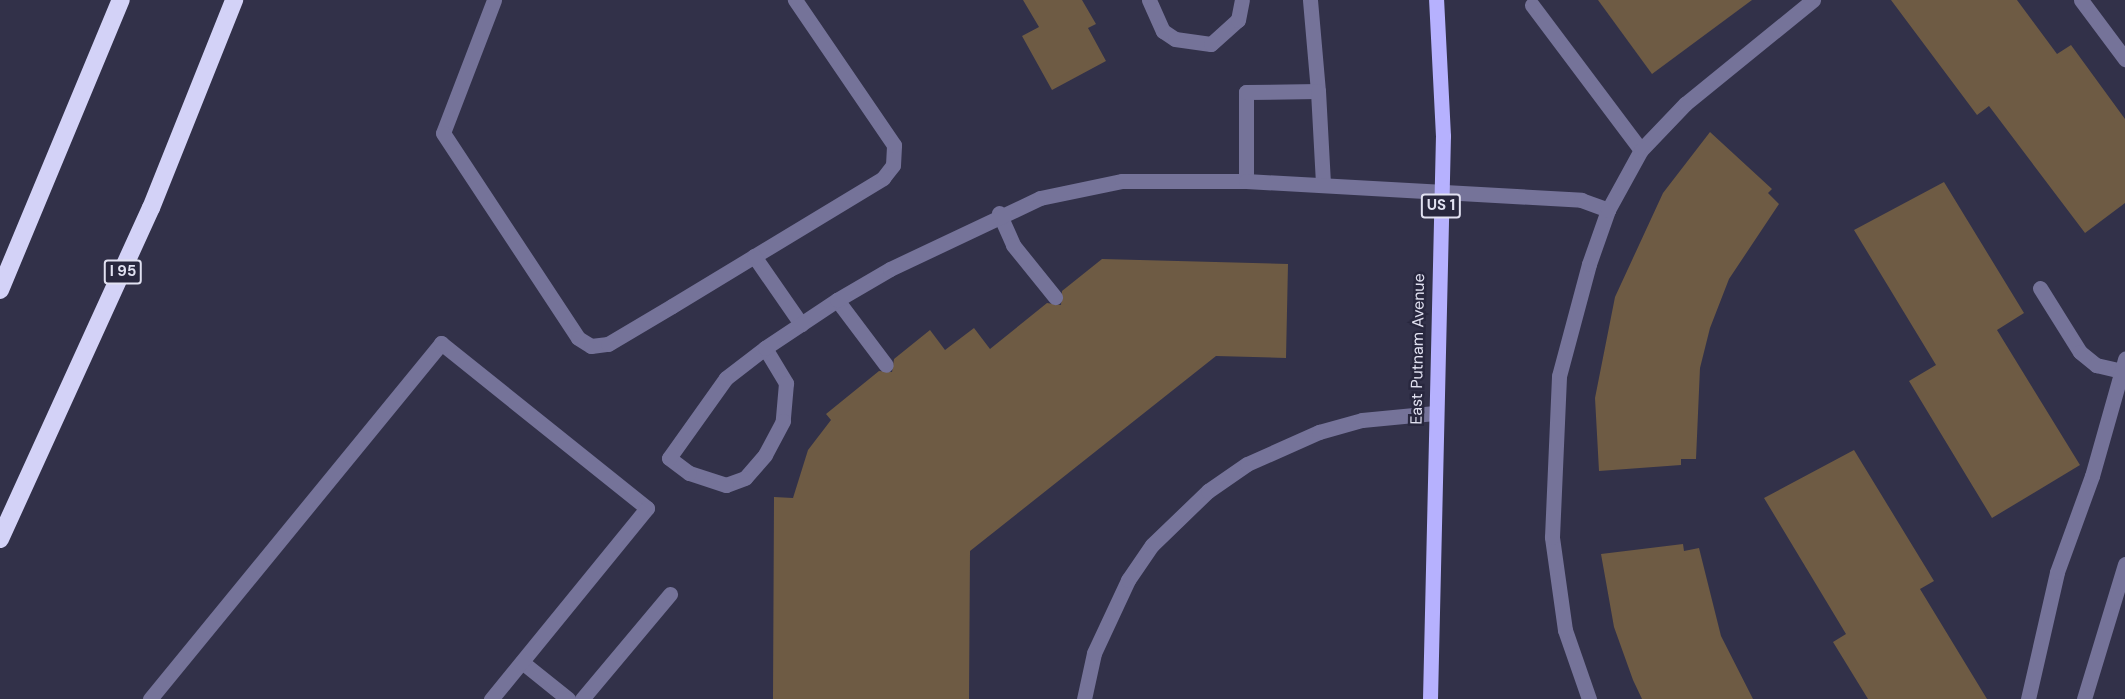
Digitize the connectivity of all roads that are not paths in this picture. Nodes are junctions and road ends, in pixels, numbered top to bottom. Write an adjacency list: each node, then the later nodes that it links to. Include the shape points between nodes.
1 (121, 0): 23 (highway)
2 (234, 0): 31 (highway, I 95, via 151,208)
3 (494, 0): 21 (street, via 443,133 579,338 591,345 608,344)
4 (795, 0): 21 (street, via 894,146 893,165 883,178)
5 (1149, 0): 6 (street, via 1163,32 1193,44 1211,44 1238,20)
6 (1242, 0)
7 (1310, 0): 14 (street)
8 (1436, 0): 18 (main road, East Putnam Avenue / US 1)
9 (1813, 0): 12 (street)
10 (2081, 0): 13 (street)
11 (1532, 5): 15 (street)
12 (1792, 6): 15 (street)
13 (2125, 59)
14 (1318, 91): 16 (street, via 1246,93); 17 (street)
15 (1641, 150): 19 (street)
16 (1246, 181): 17 (street); 20 (street, via 1122,181 1077,188)
17 (1323, 184): 18 (street)
18 (1442, 192): 19 (street, via 1581,200); 30 (main road, East Putnam Avenue / US 1)
19 (1608, 210): 41 (street, via 1574,311 1559,376 1552,494 1555,579 1573,660)
20 (999, 213): 24 (street, via 1014,245); 25 (street, via 931,246)
21 (754, 256): 26 (street)
22 (2040, 288): 29 (street, via 2080,352 2096,365)
23 (0, 290)
24 (1055, 297)
25 (837, 300): 26 (street); 28 (street)
26 (801, 324): 27 (street)
27 (765, 348): 27 (street, via 786,383 783,421 765,455 745,478 726,485 689,473 669,458 726,378)
28 (886, 365)
29 (2123, 365): 42 (street, via 2092,476 2057,572)
30 (1434, 413): 39 (street, via 1362,420 1319,432 1247,464 1208,491 1152,545 1128,580 1095,654); 40 (main road, East Putnam Avenue / US 1)
31 (0, 539)
32 (2125, 564): 43 (street)
33 (670, 594): 38 (street)
34 (522, 662): 35 (street, via 647,508 441,343); 36 (street); 37 (street)
35 (150, 699)
36 (490, 699)
37 (568, 699)
38 (582, 699)
39 (1084, 699)
40 (1430, 699)
41 (1589, 699)
42 (2028, 699)
43 (2084, 699)

